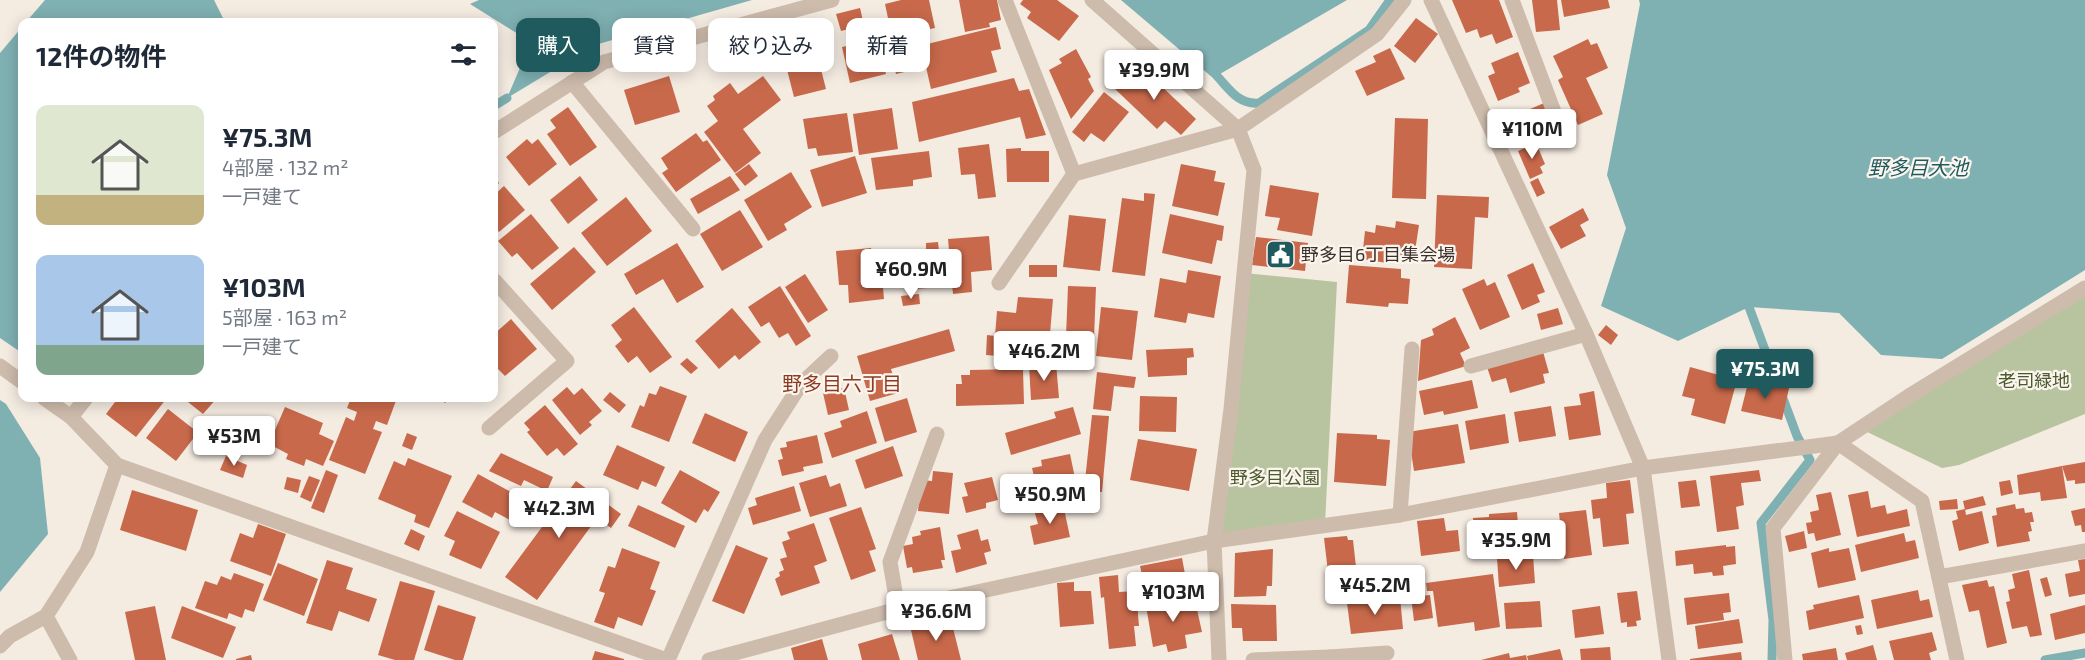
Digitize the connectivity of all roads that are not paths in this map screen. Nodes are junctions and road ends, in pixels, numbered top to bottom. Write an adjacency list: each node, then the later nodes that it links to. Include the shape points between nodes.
1 (832, 0): 7 (street, via 604,62)
2 (1005, 0): 11 (street)
3 (1092, 0): 10 (street)
4 (1404, 0): 10 (street, via 1377,34)
5 (1431, 0): 16 (street)
6 (1512, 0): 8 (street)
7 (572, 82): 9 (street); 12 (street)
8 (1554, 112)
9 (498, 129)
10 (1238, 129): 11 (street); 31 (street, via 1254,170)
11 (1074, 174): 13 (street)
12 (693, 229)
13 (999, 283)
14 (498, 284): 25 (street, via 567,361)
15 (2085, 288): 27 (street)
16 (1586, 334): 20 (street); 29 (street)
17 (1412, 349): 30 (street)
18 (831, 356): 40 (street, via 801,384 765,440)
19 (0, 366): 21 (street)
20 (1471, 366)
21 (18, 379)
22 (50, 402): 24 (street)
23 (83, 402): 24 (street)
24 (71, 417): 28 (street)
25 (489, 428)
26 (937, 434): 34 (street, via 890,562)
27 (1838, 443): 29 (street); 33 (street, via 1922,501); 45 (street, via 1773,528)
28 (117, 465): 35 (street, via 87,552); 40 (street)
29 (1643, 468): 30 (street); 44 (street)
30 (1400, 515): 31 (street)
31 (1214, 541): 34 (street); 42 (street)
32 (2085, 551): 33 (street)
33 (1939, 577): 46 (street)
34 (898, 609): 41 (street)
35 (46, 616): 36 (street); 39 (street)
36 (0, 646)
37 (1388, 653): 38 (street)
38 (1331, 659): 43 (street)
39 (70, 660)
40 (667, 660)
41 (709, 660)
42 (1219, 660)
43 (1253, 660)
44 (1669, 660)
45 (1785, 660)
46 (1957, 660)

